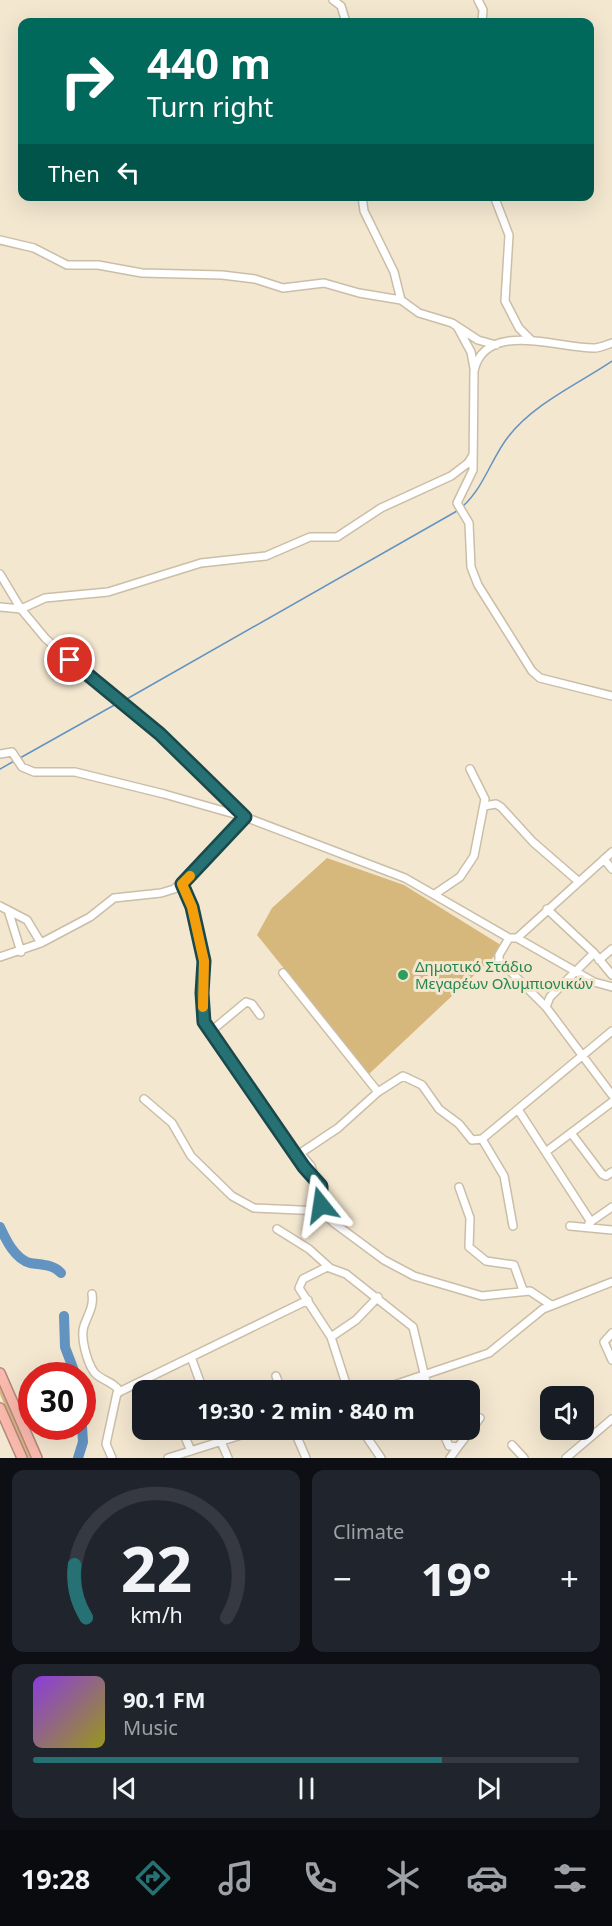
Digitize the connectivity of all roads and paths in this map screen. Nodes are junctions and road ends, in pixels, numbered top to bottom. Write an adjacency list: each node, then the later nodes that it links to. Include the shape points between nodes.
1 (333, 0): 3 (street, via 341,6)
2 (478, 0): 4 (street)
3 (345, 18)
4 (482, 18)
5 (362, 201): 8 (street, via 394,272)
6 (496, 201): 10 (street, via 509,235 505,301 519,328)
7 (0, 240): 8 (street, via 34,248 68,264 142,273 222,275 283,288 320,282)
8 (401, 300): 9 (street, via 419,313)
9 (457, 326): 12 (street, via 478,340); 13 (street, via 471,352)
10 (531, 340): 11 (street, via 593,348); 12 (street)
11 (612, 343)
12 (496, 345): 13 (street, via 480,357)
13 (474, 371): 14 (street)
14 (473, 455): 17 (street, via 451,476 384,506 337,537 310,537 266,556 205,562 132,586 45,598); 18 (street, via 473,470 457,503 468,520 471,567 478,585 535,675)
15 (0, 574): 17 (street)
16 (0, 606): 17 (street)
17 (21, 609): 22 (street, via 46,639 170,743)
18 (612, 696)
19 (0, 754): 22 (street, via 13,754 27,770 38,773 75,772)
20 (470, 770): 21 (street, via 483,792)
21 (484, 806): 26 (street, via 501,807 533,842); 28 (street, via 471,864)
22 (245, 817): 27 (street); 28 (street, via 395,874)
23 (612, 852): 24 (street)
24 (604, 859): 25 (street); 26 (street)
25 (612, 869)
26 (578, 881): 30 (street)
27 (182, 884): 34 (street, via 167,892 114,898 90,917); 47 (street, via 192,907 204,961 203,1015)
28 (435, 894): 32 (street)
29 (0, 906): 31 (street)
30 (547, 909): 33 (street); 37 (street)
31 (8, 910): 34 (street, via 27,920); 36 (street)
32 (508, 938): 33 (street); 44 (street, via 499,960)
33 (517, 938): 40 (street)
34 (41, 943): 36 (street)
35 (612, 949): 39 (street)
36 (21, 952): 38 (street)
37 (594, 953): 39 (street); 40 (street)
38 (0, 957)
39 (600, 960): 42 (street)
40 (576, 972): 43 (street); 44 (street, via 550,997)
41 (283, 973): 49 (street)
42 (612, 975)
43 (612, 987)
44 (546, 1007): 48 (street)
45 (260, 1015): 47 (street, via 246,1002)
46 (612, 1031): 48 (street)
47 (210, 1032): 57 (street)
48 (582, 1055): 50 (street); 53 (street)
49 (378, 1092): 55 (street, via 403,1076 414,1079 469,1138); 57 (street, via 351,1118)
50 (612, 1095)
51 (144, 1099): 61 (street, via 172,1123 191,1156 232,1196 254,1208)
52 (612, 1102): 54 (street)
53 (519, 1111): 55 (street); 56 (street)
54 (571, 1133): 56 (street); 58 (street, via 602,1174)
55 (482, 1139): 63 (street, via 504,1176)
56 (547, 1151): 62 (street)
57 (298, 1155): 61 (street, via 323,1191)
58 (612, 1172)
59 (459, 1187): 70 (street, via 470,1218 468,1239 473,1251 486,1261 514,1265)
60 (611, 1210): 62 (street)
61 (322, 1211): 70 (street, via 384,1260 414,1276 482,1296)
62 (591, 1222): 65 (street)
63 (513, 1226)
64 (570, 1226): 65 (street)
65 (584, 1227): 67 (street)
66 (277, 1229): 68 (street)
67 (612, 1230)
68 (329, 1267): 72 (street); 73 (street, via 300,1281 300,1290)
69 (612, 1282): 74 (street)
70 (524, 1290): 74 (street, via 535,1292)
71 (92, 1294): 89 (street, via 93,1306 83,1330 89,1360 96,1374)
72 (378, 1298): 76 (street); 80 (street, via 413,1327)
73 (308, 1300): 76 (street); 77 (street)
74 (551, 1305): 80 (street, via 489,1353)
75 (612, 1333): 78 (street, via 604,1342)
76 (331, 1337): 85 (street)
77 (192, 1357): 82 (street); 83 (street)
78 (612, 1360)
79 (0, 1373): 103 (highway)
80 (425, 1375): 86 (street); 87 (street)
81 (276, 1376): 84 (street)
82 (148, 1380)
83 (200, 1380)
84 (277, 1380)
85 (345, 1380)
86 (410, 1380)
87 (426, 1380)
88 (132, 1387): 89 (street)
89 (120, 1392): 104 (street, via 116,1395 106,1444)
90 (0, 1408): 102 (highway)
91 (612, 1419): 111 (street)
92 (186, 1440): 101 (street)
93 (222, 1440): 98 (street)
94 (298, 1440): 107 (street)
95 (369, 1440): 108 (street)
96 (446, 1440): 100 (street, via 449,1446)
97 (463, 1440): 100 (street)
98 (219, 1441): 101 (street); 106 (street)
99 (513, 1445): 110 (street)
100 (458, 1447): 109 (street)
101 (191, 1451): 105 (street)
102 (22, 1458)
103 (37, 1458)
104 (112, 1458)
105 (168, 1458)
106 (228, 1458)
107 (306, 1458)
108 (381, 1458)
109 (450, 1458)
110 (524, 1458)
111 (566, 1458)

